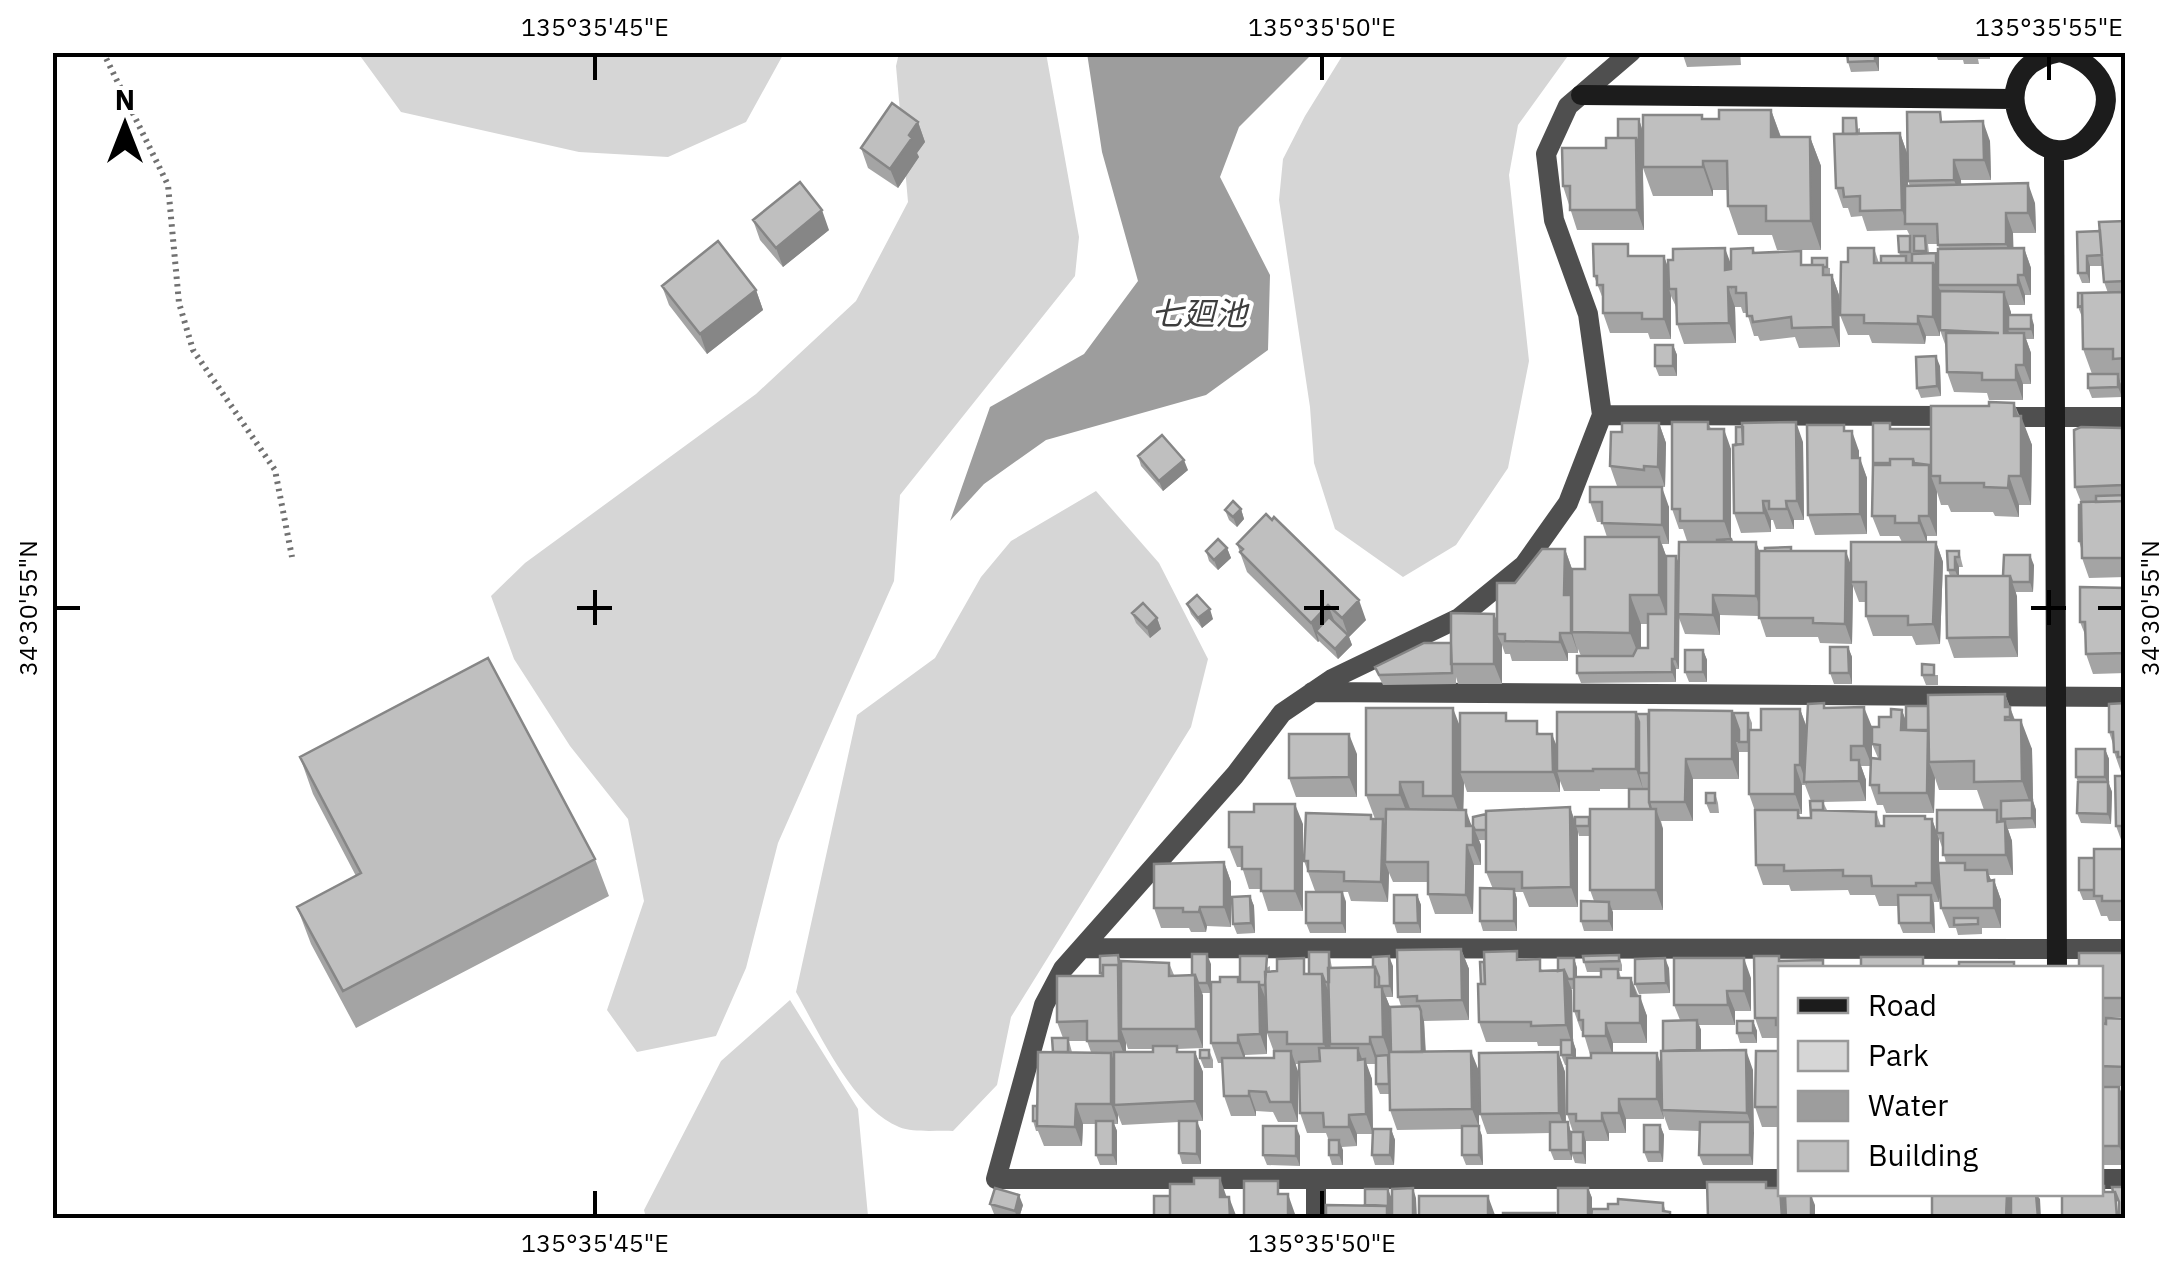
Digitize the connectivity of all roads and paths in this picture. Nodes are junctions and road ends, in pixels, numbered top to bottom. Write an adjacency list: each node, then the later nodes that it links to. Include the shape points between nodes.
1 (103, 52): 11 (path, via 168,185 179,304 194,350 275,470)
2 (1631, 52): 4 (street)
3 (2060, 52): 5 (street, via 2092,67); 6 (street, via 2029,68)
4 (1581, 95): 6 (street); 8 (street, via 1568,106 1546,154 1554,220 1588,314)
5 (2116, 98): 7 (street, via 2092,134)
6 (2014, 99): 7 (street, via 2024,131)
7 (2054, 150): 9 (street)
8 (1602, 416): 9 (street); 12 (street, via 1568,503 1524,565 1459,618)
9 (2056, 417): 10 (street); 13 (street)
10 (2126, 417)
11 (292, 557)
12 (1312, 692): 13 (street); 15 (street, via 1282,713)
13 (2056, 697): 14 (street); 17 (street)
14 (2126, 697)
15 (1082, 948): 17 (street); 18 (street, via 1044,1006 996,1179)
16 (2126, 948): 17 (street)
17 (2057, 958)
18 (1316, 1179): 19 (street); 20 (street)
19 (1778, 1179)
20 (1316, 1218)

